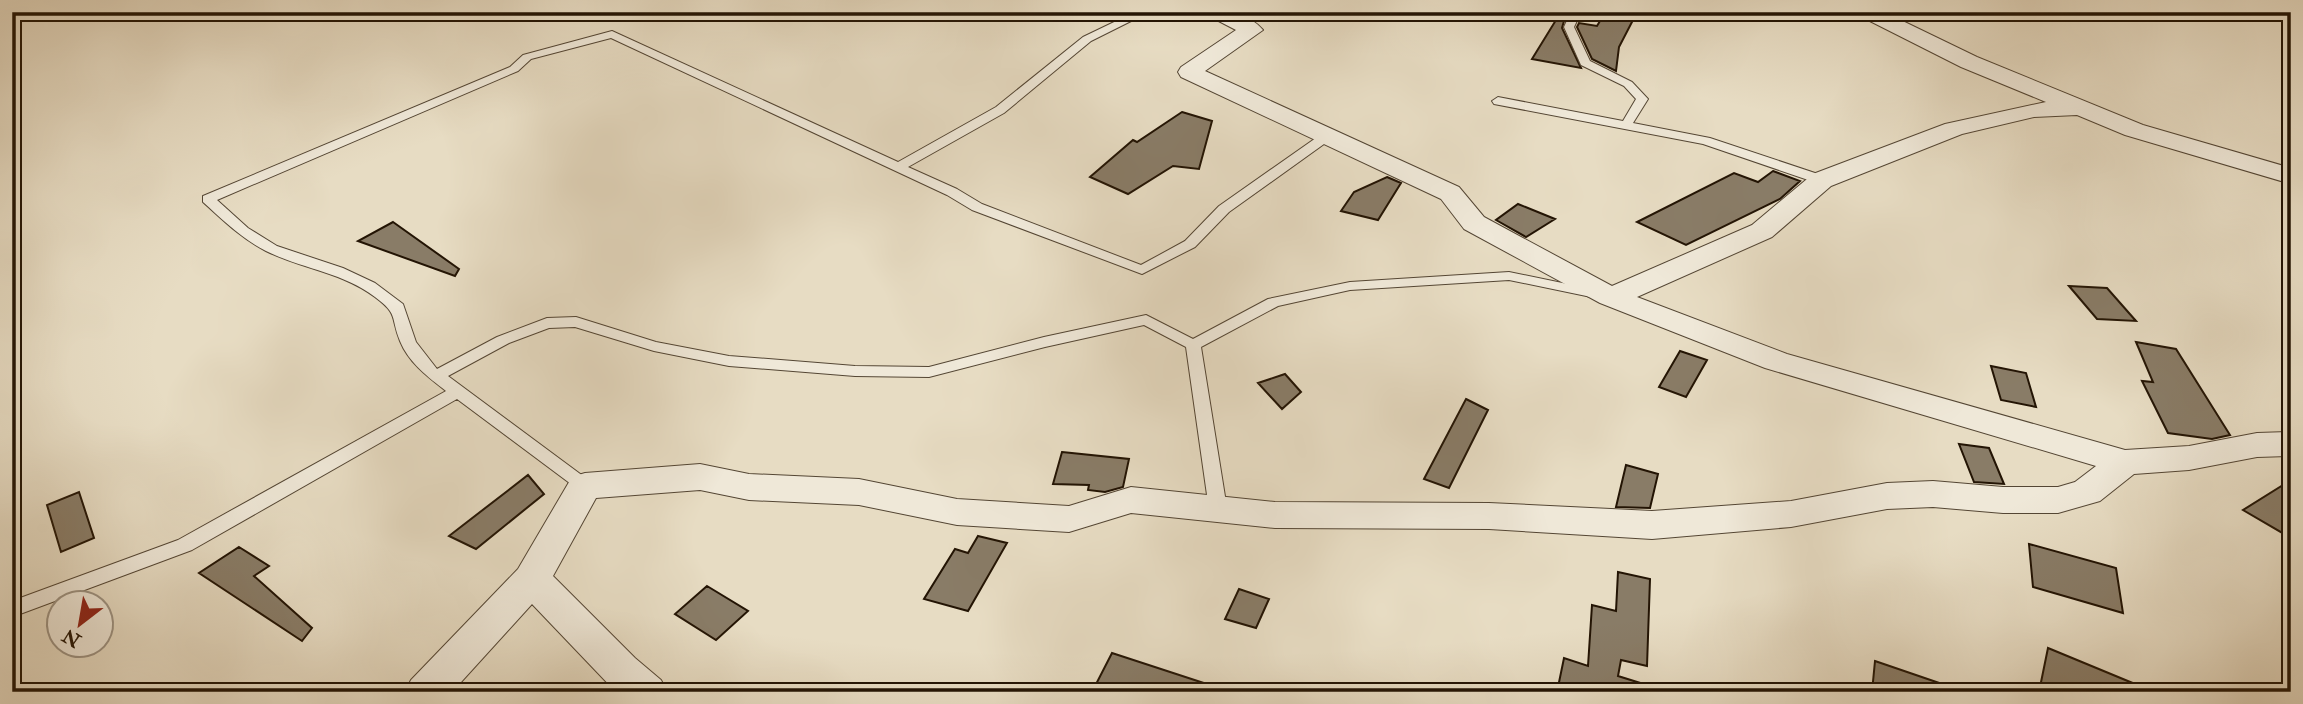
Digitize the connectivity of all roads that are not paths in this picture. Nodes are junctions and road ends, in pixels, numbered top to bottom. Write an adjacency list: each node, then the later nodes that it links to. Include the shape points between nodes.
1 (1144, 12): 9 (lane, via 1087,39 1000,110)
2 (1216, 12): 8 (street, via 1252,30 1189,72)
3 (1576, 12): 7 (lane, via 1569,27 1585,63 1628,84 1642,99)
4 (1867, 12): 6 (street)
5 (1497, 101): 7 (lane)
6 (2078, 107): 10 (street, via 2134,130); 11 (street, via 2034,110 1954,129)
7 (1627, 124): 11 (lane, via 1706,141)
8 (1328, 136): 9 (lane, via 1224,209 1190,244 1142,270 989,212); 12 (street, via 1450,193 1474,223)
9 (897, 168): 14 (lane, via 612,34 527,57 514,69 208,199 243,231 272,249 338,271 370,286 398,307 408,342)
10 (2291, 176)
11 (1822, 180): 12 (street, via 1762,232)
12 (1611, 297): 13 (lane, via 1509,276 1350,286 1273,302); 17 (street, via 1776,360)
13 (1193, 345): 14 (lane, via 1146,320 929,372 855,371 729,361 654,346 576,322 547,323 503,340); 19 (lane)
14 (436, 376): 15 (lane)
15 (459, 391): 18 (lane); 21 (lane, via 185,545)
16 (2291, 444): 17 (street)
17 (2125, 462): 19 (street, via 2087,492 2058,500 1887,496 1791,514 1652,525 1489,516 1275,515)
18 (585, 486): 19 (street, via 700,477 749,487 859,492 957,512 1069,519 1131,500); 20 (street)
19 (1218, 509)
20 (532, 579): 22 (street); 23 (street)
21 (12, 609)
22 (426, 692)
23 (646, 692)

